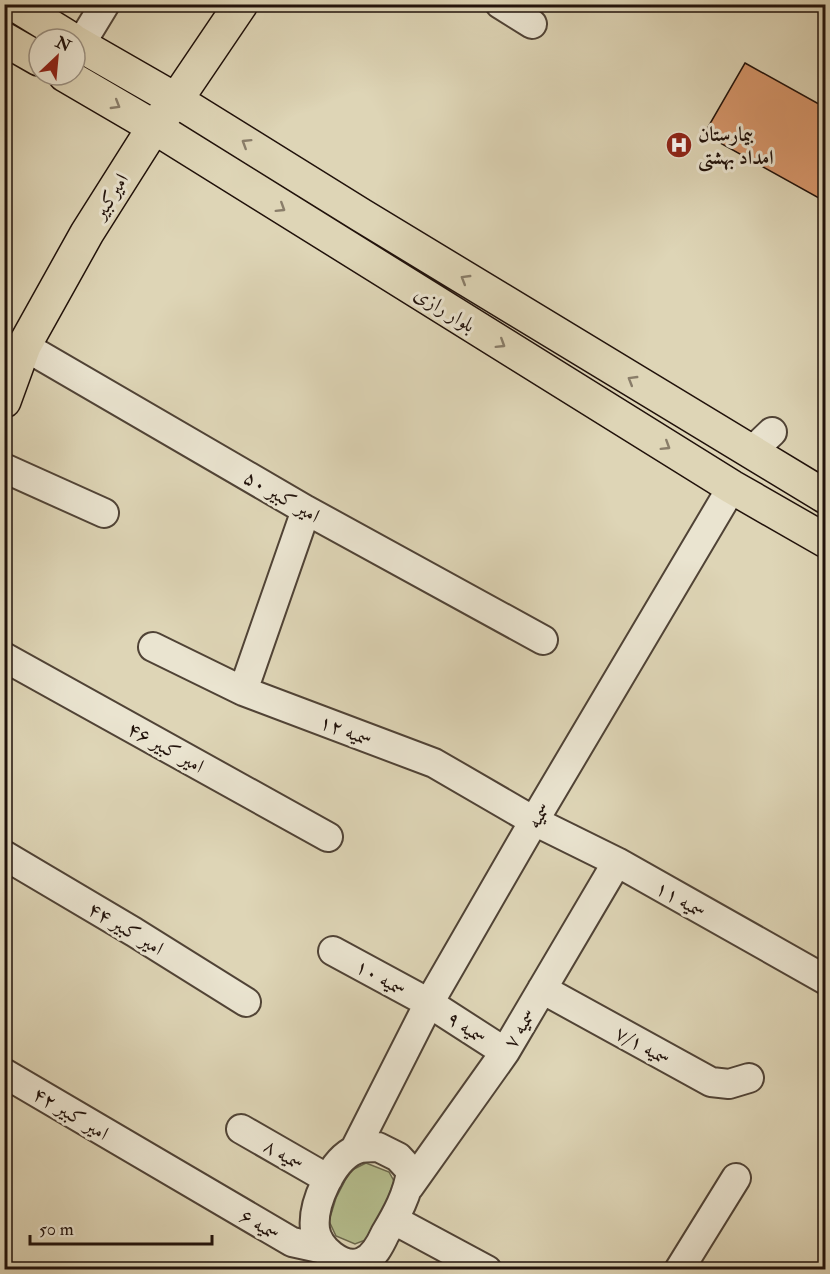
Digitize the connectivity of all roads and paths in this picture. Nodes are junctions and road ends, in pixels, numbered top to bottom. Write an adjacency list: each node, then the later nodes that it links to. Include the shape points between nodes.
1 (14, 4): 6 (main road, بلوار رازی)
2 (105, 4): 7 (street)
3 (242, 4): 12 (main road, امیرکبیر)
4 (500, 4): 5 (street)
5 (532, 24)
6 (51, 27)
7 (87, 27)
8 (4, 39): 10 (main road)
9 (87, 49): 12 (main road, بلوار رازی)
10 (27, 52)
11 (86, 87): 13 (main road, بلوار رازی, one-way to 13)
12 (176, 100): 13 (main road, امیرکبیر); 14 (main road, بلوار رازی, one-way to 12)
13 (154, 127): 15 (main road, بلوار رازی, one-way to 15); 16 (main road, امیرکبیر, via 87,233)
14 (361, 215): 15 (main road); 20 (main road, بلوار رازی, one-way to 14, via 761,442)
15 (343, 246): 19 (main road, بلوار رازی, one-way to 19)
16 (24, 346): 17 (main road, امیرکبیر); 21 (street, امیر کبیر ۵۰)
17 (4, 401)
18 (4, 468): 22 (street)
19 (732, 487): 23 (main road, بلوار رازی); 28 (street, سمیه)
20 (825, 497)
21 (306, 510): 24 (street, امیر کبیر ۵۰); 27 (street)
22 (104, 513)
23 (825, 541)
24 (543, 640)
25 (153, 647): 27 (street, سمیه ۱۲)
26 (4, 657): 29 (street, امیر کبیر ۴۶)
27 (243, 691): 28 (street, سمیه ۱۲, via 434,763)
28 (534, 821): 31 (street, سمیه ۱۱); 36 (street, سمیه)
29 (328, 837)
30 (4, 855): 35 (street, امیر کبیر ۴۴)
31 (617, 862): 33 (street, سمیه ۱۱); 34 (street, سمیه ۷)
32 (333, 951): 36 (street, سمیه ۱۰)
33 (825, 981)
34 (542, 989): 37 (street, سمیه ۷); 39 (street, سمیه ۷/۱, via 711,1082 729,1084)
35 (246, 1002)
36 (429, 1003): 37 (street, سمیه ۹); 41 (street, سمیه)
37 (505, 1052): 45 (street, سمیه ۷)
38 (4, 1072): 42 (street, امیر کبیر ۴۲)
39 (749, 1078)
40 (241, 1129): 44 (street, سمیه ۸)
41 (355, 1149): 44 (street, via 340,1161); 45 (street, via 378,1146 398,1158 411,1171)
42 (138, 1152): 47 (street, سمیه ۶, via 292,1242)
43 (736, 1178): 50 (street)
44 (328, 1179): 47 (street, via 318,1200 315,1230)
45 (409, 1187): 46 (street)
46 (394, 1220): 48 (street); 49 (street)
47 (324, 1249): 48 (street, via 342,1262)
48 (371, 1261)
49 (487, 1269)
50 (678, 1269)

